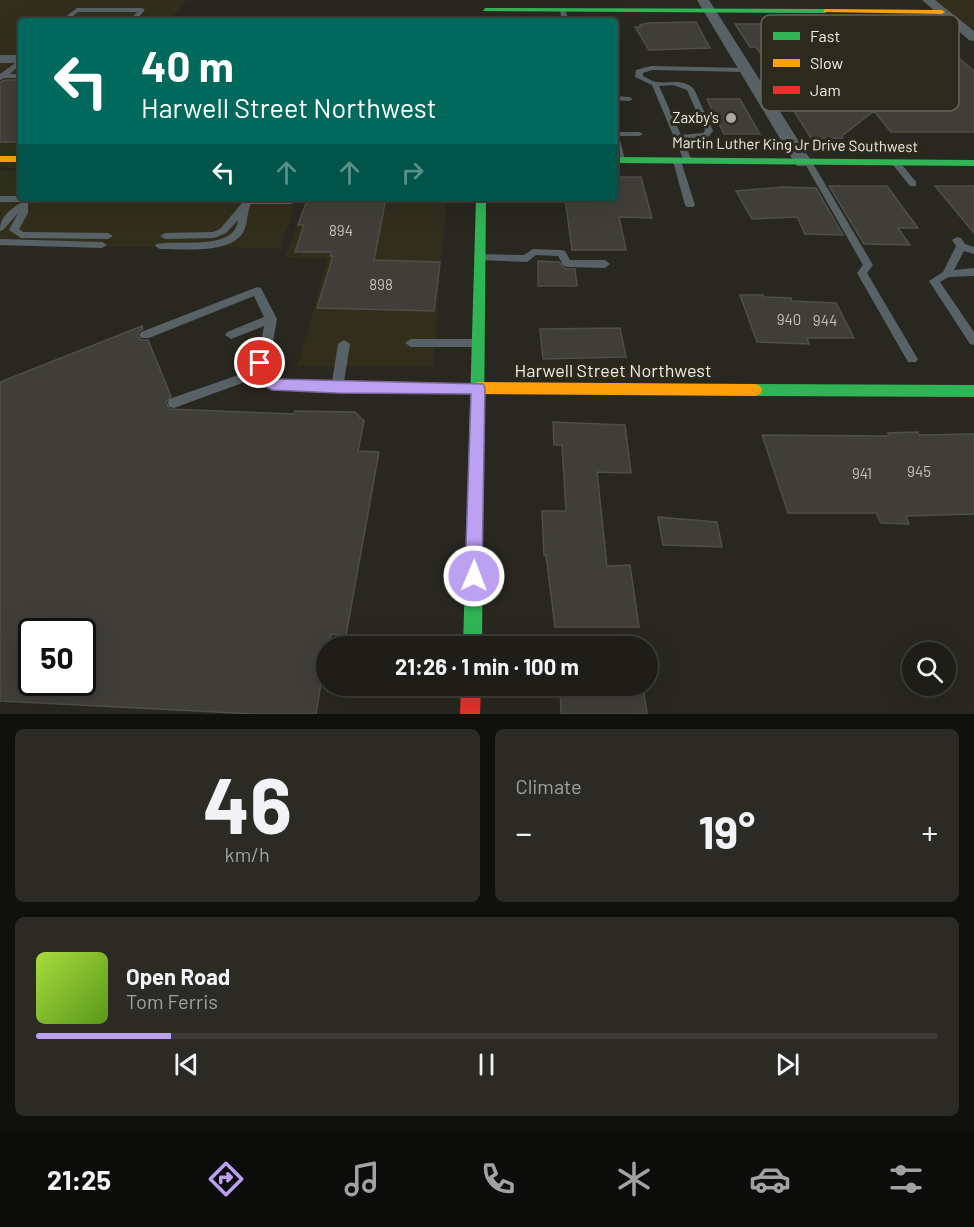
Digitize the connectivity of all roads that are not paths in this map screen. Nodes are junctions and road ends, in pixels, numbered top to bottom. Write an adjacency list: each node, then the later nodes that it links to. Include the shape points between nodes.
1 (928, 0): 4 (street)
2 (706, 5): 4 (street); 6 (street); 14 (street)
3 (485, 10): 6 (street)
4 (942, 12): 5 (street)
5 (946, 15)
6 (564, 16)
7 (67, 18): 8 (lane, via 77,10 142,10)
8 (135, 18)
9 (959, 25): 10 (street)
10 (974, 37)
11 (0, 59): 12 (street)
12 (18, 60)
13 (18, 63): 16 (lane)
14 (745, 70): 17 (lane, via 651,68 639,72 639,77); 18 (street)
15 (18, 76): 16 (lane)
16 (2, 77)
17 (654, 84): 24 (lane); 24 (lane, via 686,85 709,131)
18 (761, 95)
19 (618, 98): 20 (lane)
20 (629, 99)
21 (772, 111): 29 (street)
22 (639, 134): 23 (lane)
23 (618, 135)
24 (679, 138): 28 (lane)
25 (0, 159): 26 (street)
26 (18, 159)
27 (618, 160): 28 (street, Martin Luther King Jr Drive Southwest)
28 (682, 161): 29 (street, Martin Luther King Jr Drive Southwest); 38 (lane)
29 (805, 162): 30 (street, Martin Luther King Jr Drive Southwest); 54 (lane, via 868,265 862,273)
30 (896, 163): 31 (street, Martin Luther King Jr Drive Southwest); 32 (lane)
31 (973, 164)
32 (913, 184)
33 (0, 199): 37 (lane)
34 (101, 201): 37 (lane)
35 (249, 201): 40 (lane, via 236,237 228,242)
36 (481, 201): 43 (street)
37 (26, 202): 39 (lane); 41 (lane, via 14,230 21,235 105,240)
38 (690, 206)
39 (0, 228)
40 (163, 241)
41 (0, 242)
42 (974, 250): 46 (lane, via 959,243)
43 (479, 257): 44 (lane, via 527,259 532,252 561,253 567,263); 52 (street)
44 (605, 264)
45 (974, 272): 46 (lane)
46 (947, 274): 50 (lane, via 934,281)
47 (271, 319): 48 (lane, via 257,291); 49 (lane); 55 (lane, via 265,353)
48 (145, 335)
49 (231, 335)
50 (974, 341)
51 (411, 342): 52 (lane)
52 (478, 342): 57 (street)
53 (344, 344): 56 (lane)
54 (912, 359)
55 (254, 374): 56 (lane, Harwell Street Northwest, via 272,384); 59 (lane)
56 (337, 387): 57 (lane, Harwell Street Northwest)
57 (478, 388): 58 (street, Harwell Street Northwest); 60 (street)
58 (974, 391)
59 (174, 403)
60 (472, 636)
61 (471, 696): 62 (street)
62 (470, 714)

